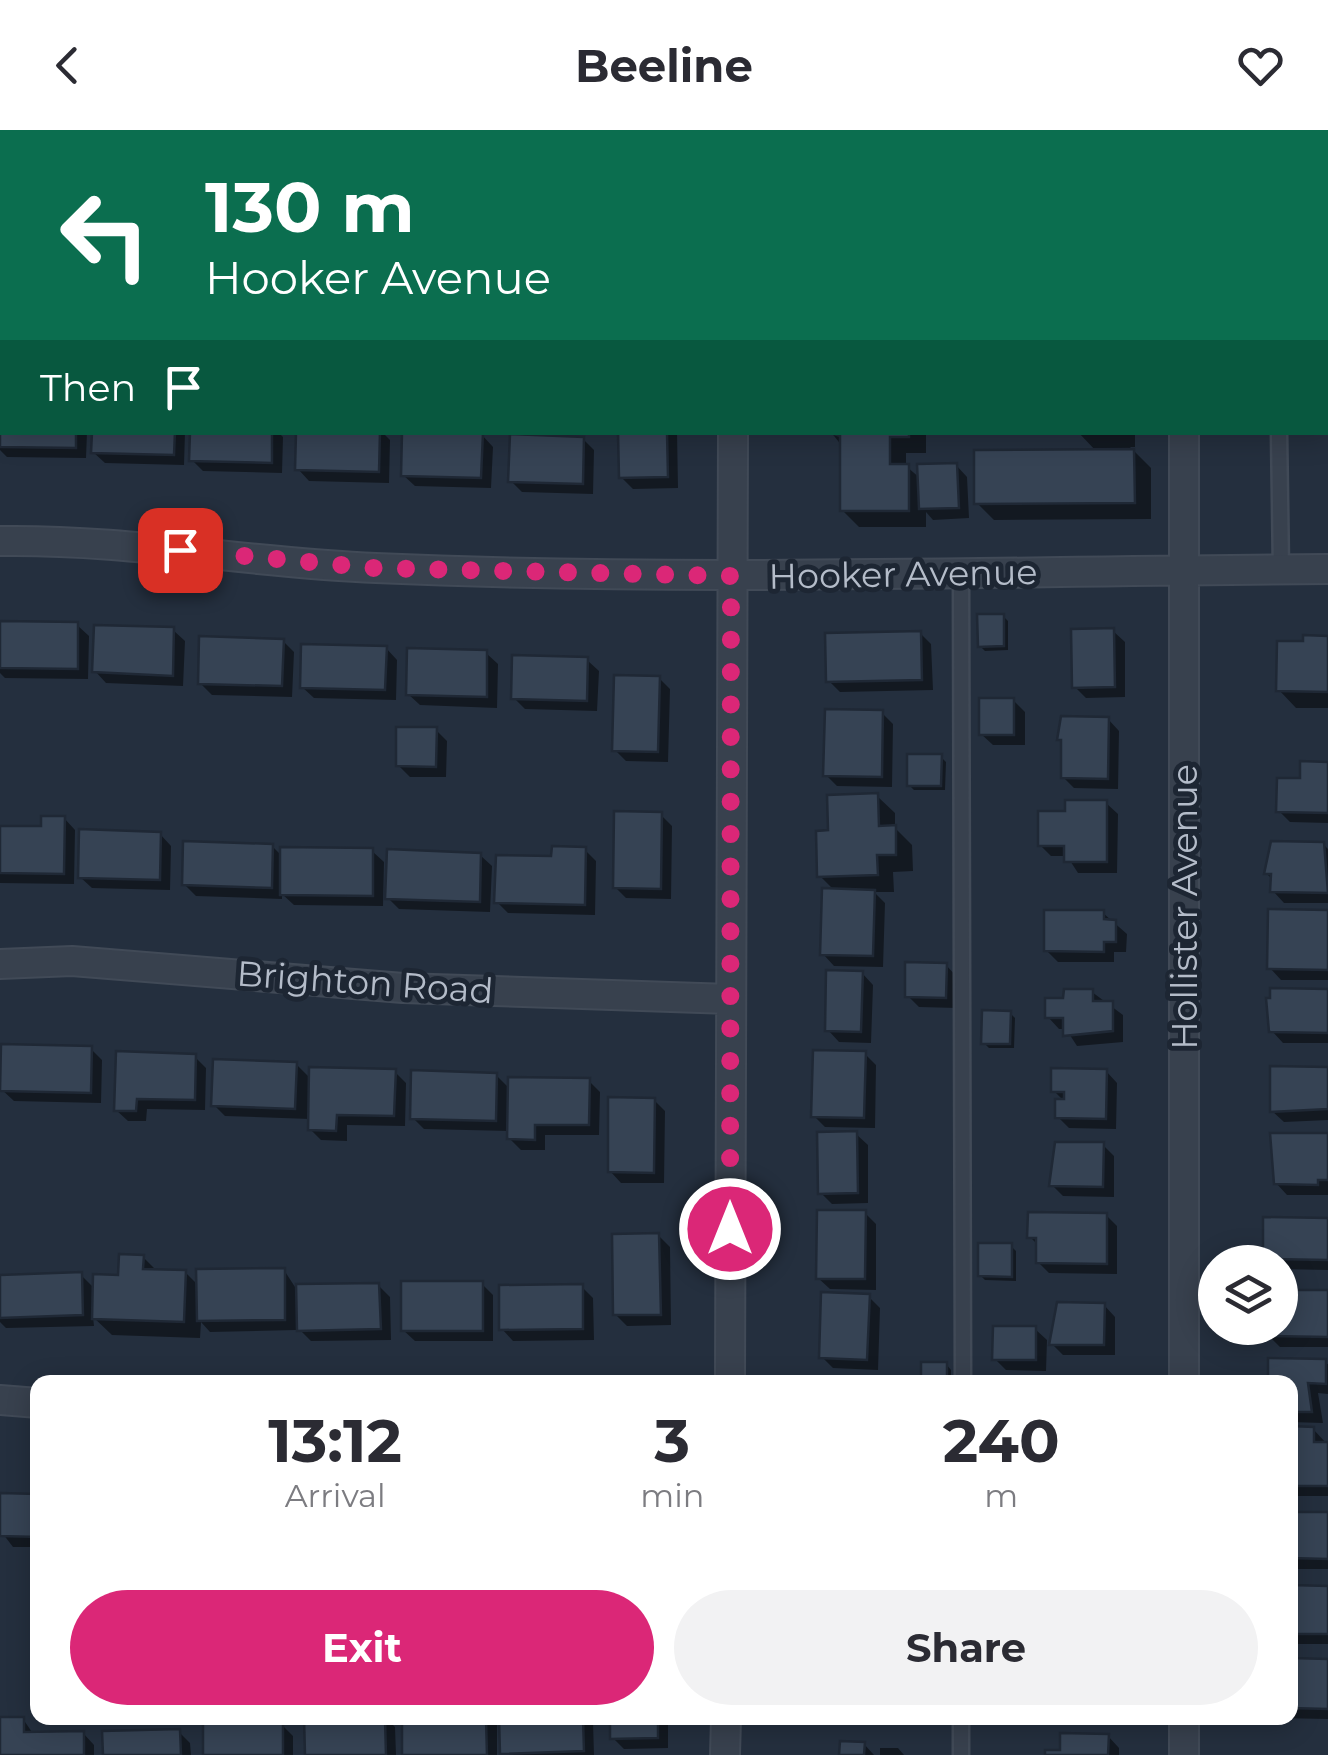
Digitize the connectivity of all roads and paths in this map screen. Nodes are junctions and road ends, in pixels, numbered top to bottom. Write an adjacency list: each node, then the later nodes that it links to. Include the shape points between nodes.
1 (733, 435): 9 (street)
2 (1184, 435): 5 (street, Hollister Avenue)
3 (1279, 435): 6 (lane)
4 (0, 541): 9 (street, Hooker Avenue, via 65,540 374,568)
5 (1184, 570): 6 (street, Hooker Avenue); 8 (street, Hooker Avenue); 14 (street, Hollister Avenue)
6 (1281, 570): 7 (street, Hooker Avenue)
7 (1328, 570)
8 (961, 573): 9 (street, Hooker Avenue); 13 (lane)
9 (731, 576): 11 (street)
10 (0, 964): 11 (street, Brighton Road, via 72,961 403,988)
11 (730, 999): 12 (street)
12 (730, 1375)
13 (962, 1375)
14 (1184, 1375)
15 (0, 1400): 16 (street)
16 (30, 1402)
17 (726, 1725): 20 (street)
18 (961, 1725): 21 (lane)
19 (1184, 1725): 22 (street)
20 (726, 1755)
21 (961, 1755)
22 (1184, 1755)

